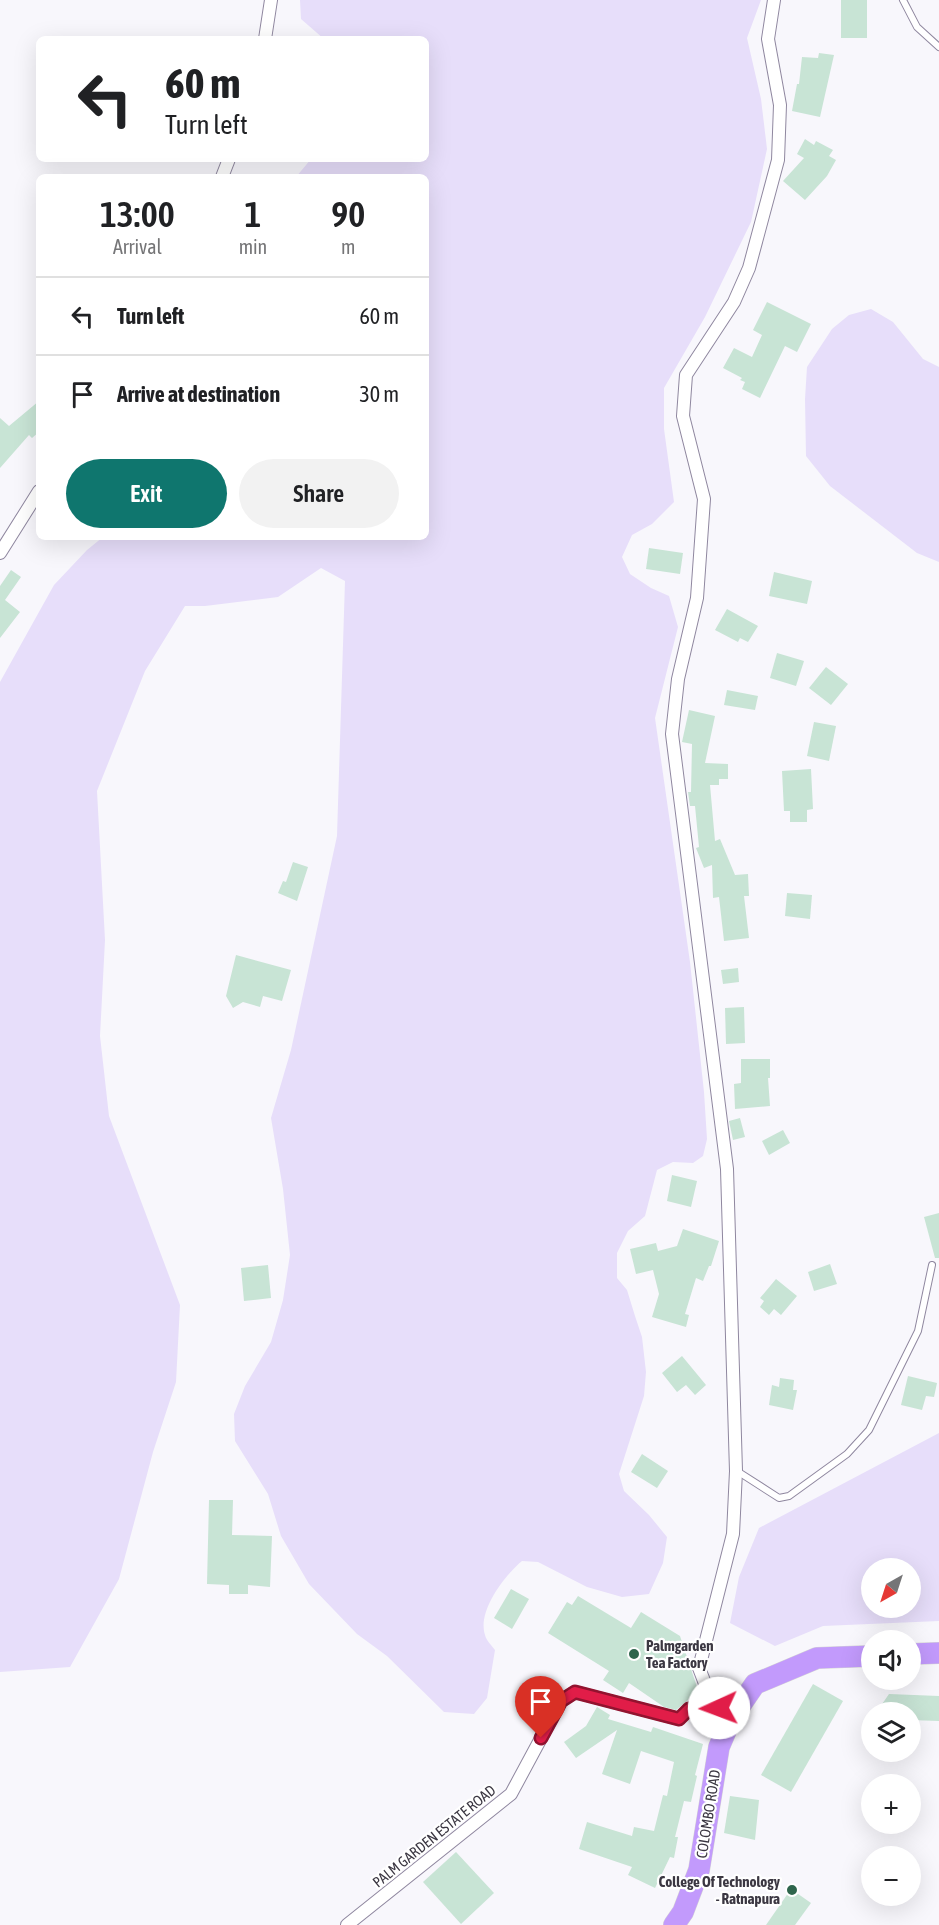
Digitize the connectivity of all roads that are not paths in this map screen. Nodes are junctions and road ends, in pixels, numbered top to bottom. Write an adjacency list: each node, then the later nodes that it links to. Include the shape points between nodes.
1 (271, 0): 4 (street)
2 (774, 0): 9 (street, via 768,39 780,105 778,160 749,268 734,302 686,375 682,417 704,499 697,598 678,679 672,734 727,1169)
3 (903, 0): 5 (lane, via 917,27)
4 (265, 36)
5 (939, 47)
6 (36, 496): 7 (street)
7 (0, 553)
8 (932, 1265): 9 (lane, via 918,1331 869,1430 847,1454 789,1496 779,1498)
9 (736, 1471): 13 (street, via 732,1534 699,1668 711,1700)
10 (939, 1653): 11 (highway)
11 (921, 1654)
12 (861, 1656): 13 (highway, COLOMBO ROAD, via 817,1658 755,1684)
13 (725, 1714): 14 (street, PALM GARDEN ESTATE ROAD, via 689,1709 679,1719 575,1692 561,1701 511,1794); 15 (highway, COLOMBO ROAD, via 699,1870)
14 (346, 1925)
15 (674, 1925)

